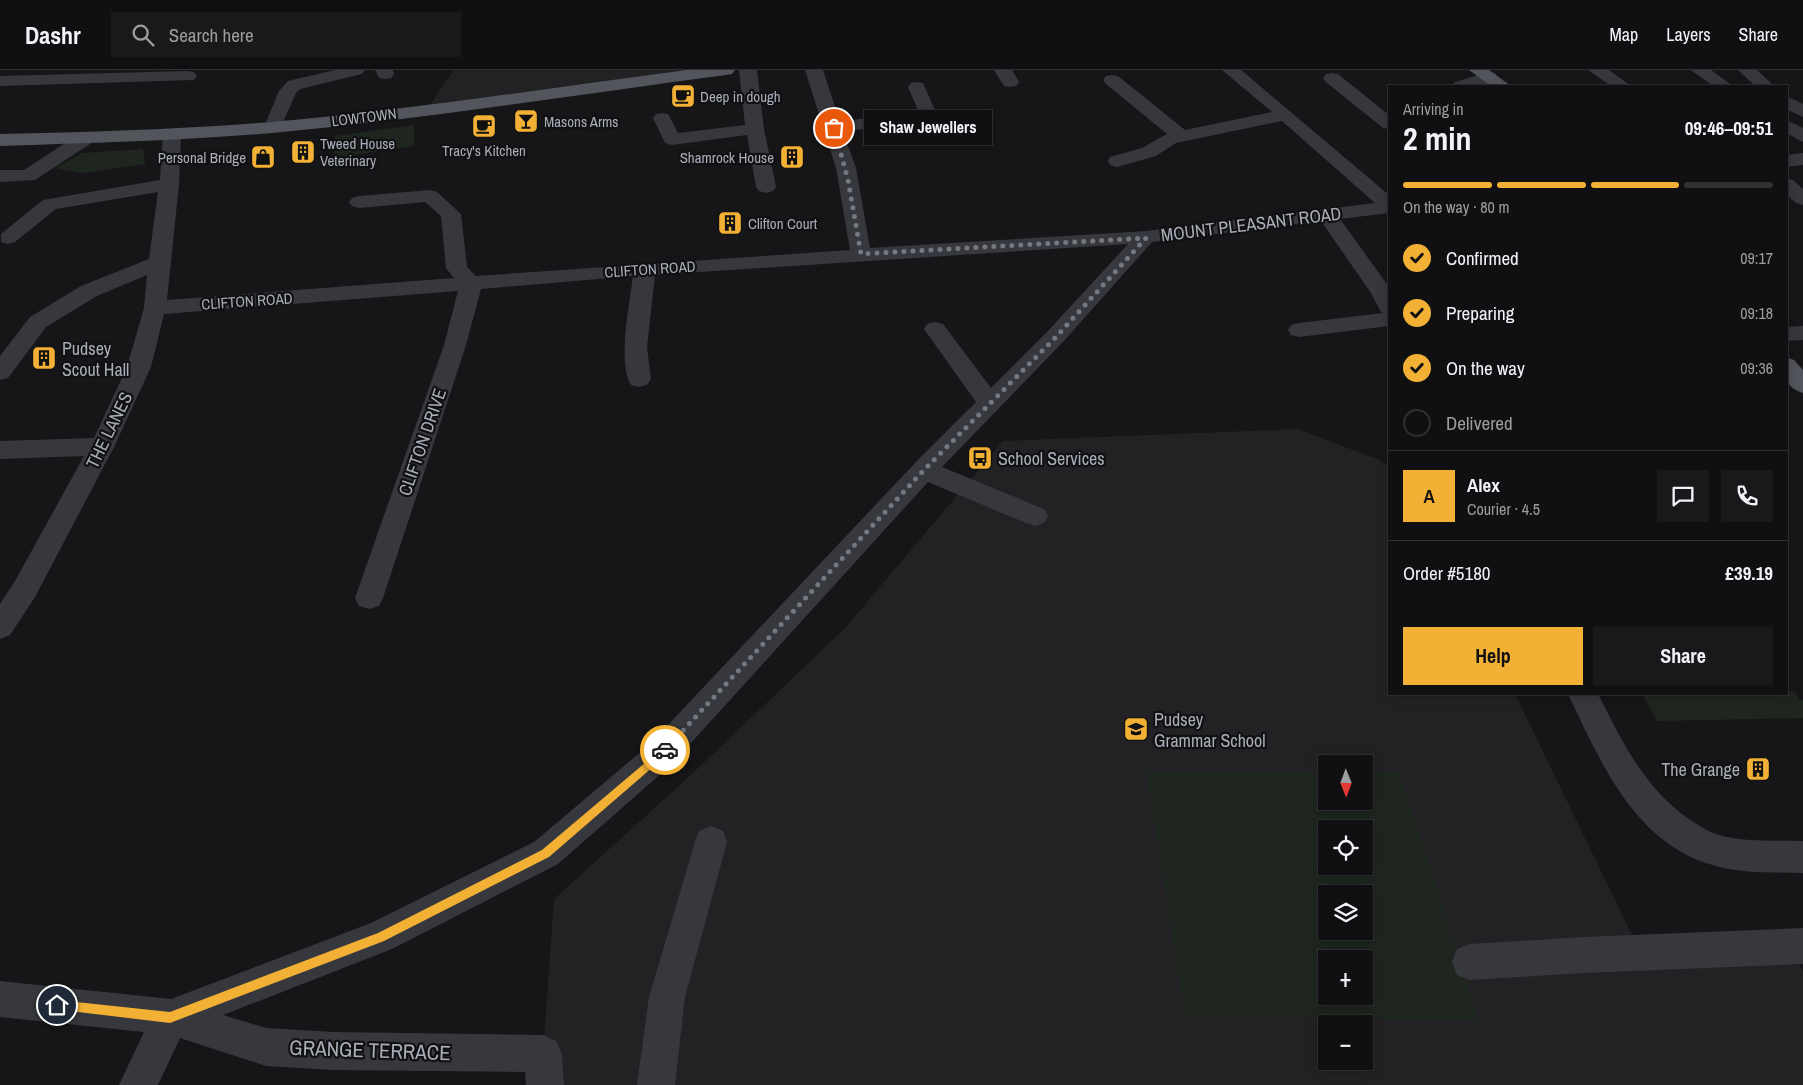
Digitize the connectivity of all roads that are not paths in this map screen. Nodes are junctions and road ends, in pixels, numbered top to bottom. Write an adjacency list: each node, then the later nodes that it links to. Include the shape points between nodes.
1 (356, 70): 27 (street, via 294,85)
2 (726, 70): 9 (main road, LOWTOWN)
3 (748, 70): 29 (street)
4 (814, 70): 28 (street)
5 (1231, 70): 23 (street)
6 (1597, 70): 16 (street)
7 (1700, 70): 17 (street)
8 (1747, 70): 18 (street)
9 (680, 73): 27 (main road, LOWTOWN)
10 (188, 76): 14 (street)
11 (1332, 78): 24 (street)
12 (1490, 78): 15 (street)
13 (1112, 80): 32 (street)
14 (0, 81)
15 (1465, 85)
16 (1620, 85)
17 (1722, 85)
18 (1764, 85)
19 (917, 87): 22 (street)
20 (1788, 102): 21 (street)
21 (1803, 112)
22 (927, 114): 28 (street); 35 (street)
23 (1286, 115): 32 (street); 45 (street)
24 (1384, 115)
25 (662, 118): 29 (street, via 672,139)
26 (1788, 126): 31 (street)
27 (273, 128): 30 (main road, LOWTOWN)
28 (834, 128): 50 (street, via 851,191)
29 (755, 129): 42 (street)
30 (172, 135): 33 (main road, LOWTOWN); 40 (street, THE LANES)
31 (1803, 136)
32 (1182, 137): 37 (street, via 1170,139 1149,152)
33 (86, 138): 34 (main road, LOWTOWN); 39 (street, via 28,176)
34 (0, 140)
35 (939, 140)
36 (1803, 159): 38 (street)
37 (1117, 161)
38 (1788, 161)
39 (0, 176)
40 (169, 184): 48 (street, via 50,204); 51 (street, THE LANES)
41 (1788, 186): 43 (street)
42 (766, 187)
43 (1803, 199)
44 (359, 202): 53 (street, via 430,196 451,214 457,268)
45 (1388, 205)
46 (1388, 206): 47 (street, MOUNT PLEASANT ROAD)
47 (1326, 214): 49 (street, MOUNT PLEASANT ROAD); 54 (street)
48 (8, 238)
49 (1146, 238): 50 (street, CLIFTON ROAD); 65 (street, MOUNT PLEASANT ROAD)
50 (861, 254): 52 (street, CLIFTON ROAD)
51 (159, 262): 55 (street, THE LANES); 62 (street, via 89,291 38,322)
52 (646, 270): 53 (street, CLIFTON ROAD); 63 (street, via 636,347)
53 (471, 284): 55 (street, CLIFTON ROAD); 70 (street, CLIFTON DRIVE, via 455,346)
54 (1388, 305)
55 (155, 308): 66 (street, THE LANES, via 139,367)
56 (1388, 319): 58 (street)
57 (935, 329): 65 (street)
58 (1299, 330)
59 (1803, 333): 60 (street)
60 (1788, 334)
61 (1788, 367): 64 (main road)
62 (0, 372)
63 (640, 379)
64 (1803, 385)
65 (990, 404): 68 (street, MOUNT PLEASANT ROAD)
66 (102, 447): 67 (street); 71 (street, THE LANES, via 25,590)
67 (0, 450)
68 (924, 470): 69 (street); 78 (street, MOUNT PLEASANT ROAD, via 660,755 546,853 380,937)
69 (1035, 516)
70 (369, 598)
71 (0, 627)
72 (1584, 695): 74 (street, via 1638,796 1669,825 1716,850)
73 (711, 842): 81 (street, via 667,997)
74 (1803, 857)
75 (1803, 946): 76 (street)
76 (1470, 962)
77 (0, 999): 78 (street, MOUNT PLEASANT ROAD)
78 (170, 1018): 79 (street); 80 (street, GRANGE TERRACE, via 266,1047 543,1054)
79 (138, 1085)
80 (545, 1085)
81 (656, 1085)

